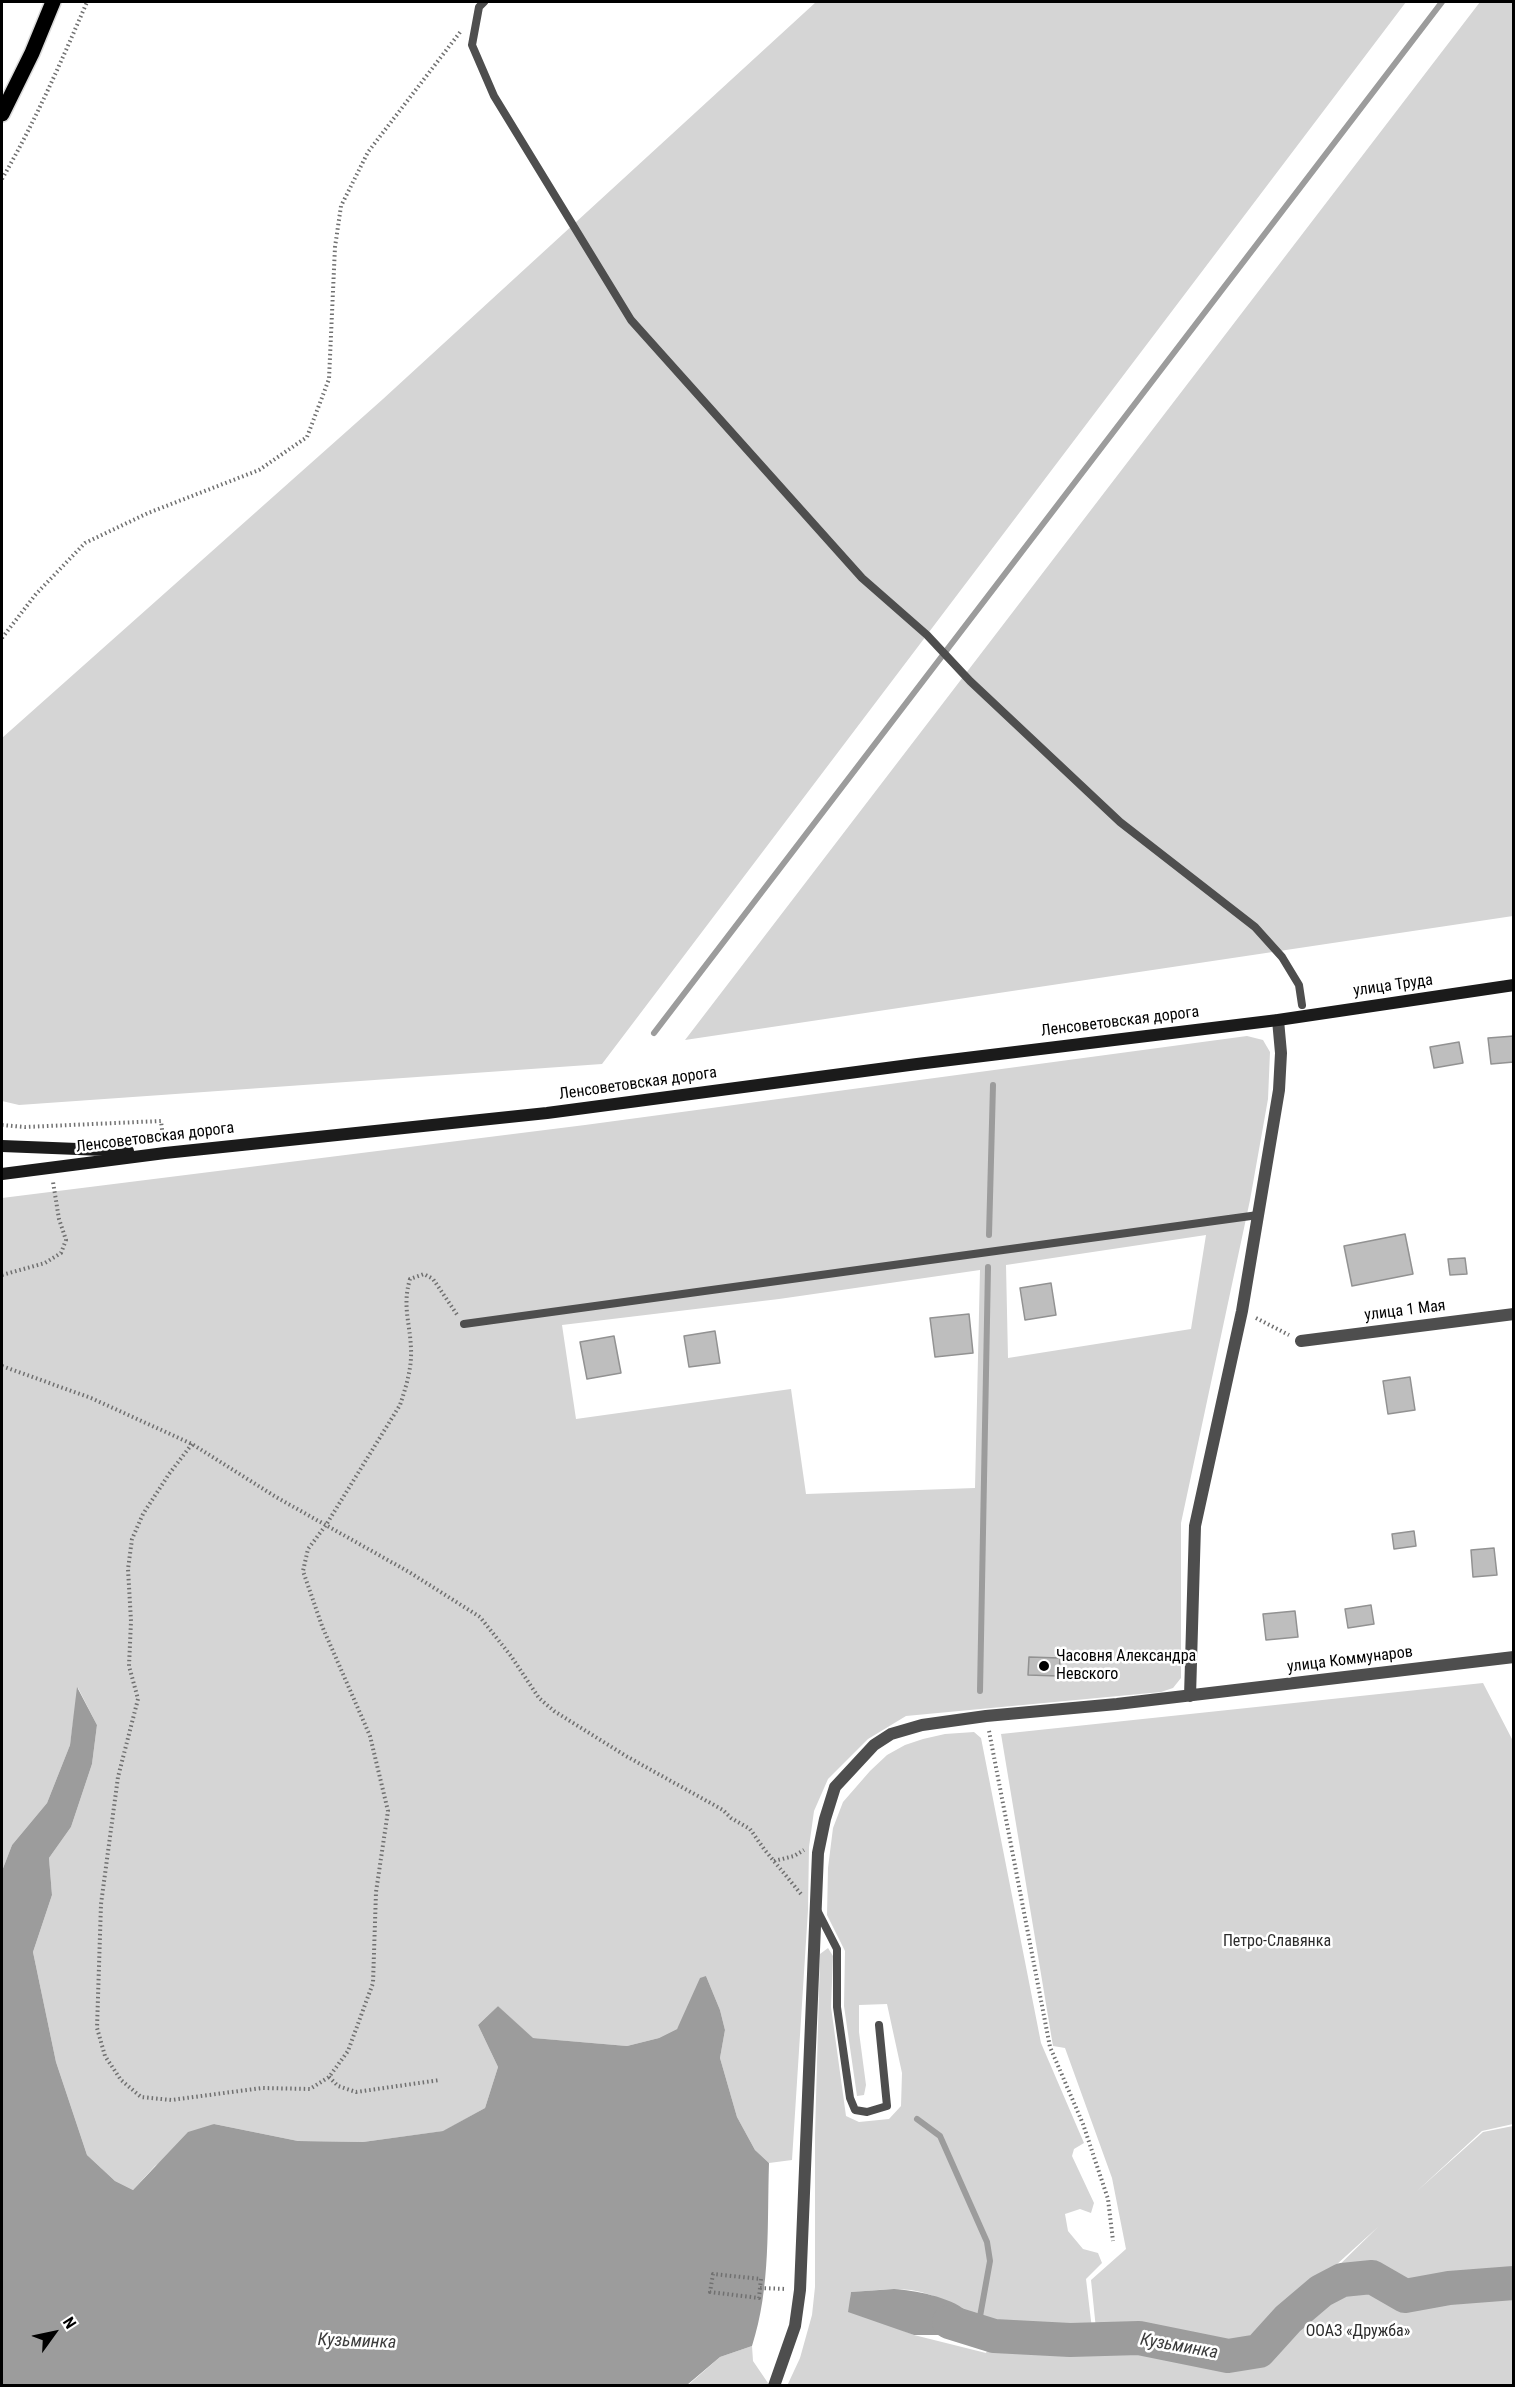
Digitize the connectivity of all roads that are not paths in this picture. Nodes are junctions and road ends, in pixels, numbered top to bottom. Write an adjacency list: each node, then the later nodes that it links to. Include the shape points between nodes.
1 (53, 2): 3 (main road)
2 (482, 4): 5 (lane, via 472,45 494,96 631,320 862,578 927,635 970,681 1120,822 1255,927 1282,957 1299,985)
3 (2, 114)
4 (1514, 985): 6 (street, улица Труда)
5 (1302, 1005)
6 (1278, 1020): 8 (street, Ленсоветовская дорога, via 547,1113); 10 (street, via 1279,1090)
7 (2, 1146): 8 (street)
8 (165, 1153): 9 (street, Ленсоветовская дорога)
9 (2, 1174)
10 (1258, 1215): 12 (lane); 15 (street, via 1242,1311 1196,1526)
11 (1514, 1314): 13 (street, улица 1 Мая)
12 (464, 1324)
13 (1299, 1340)
14 (1514, 1657): 15 (street, улица Коммунаров)
15 (1190, 1696): 16 (street, улица Коммунаров, via 986,1716 922,1725 891,1734 874,1745 835,1787 820,1840)
16 (816, 1906): 17 (lane, via 837,1949 837,2007 855,2110 867,2112 887,2106); 18 (street, улица Коммунаров, via 800,2290 795,2326)
17 (879, 2025)
18 (774, 2385)

